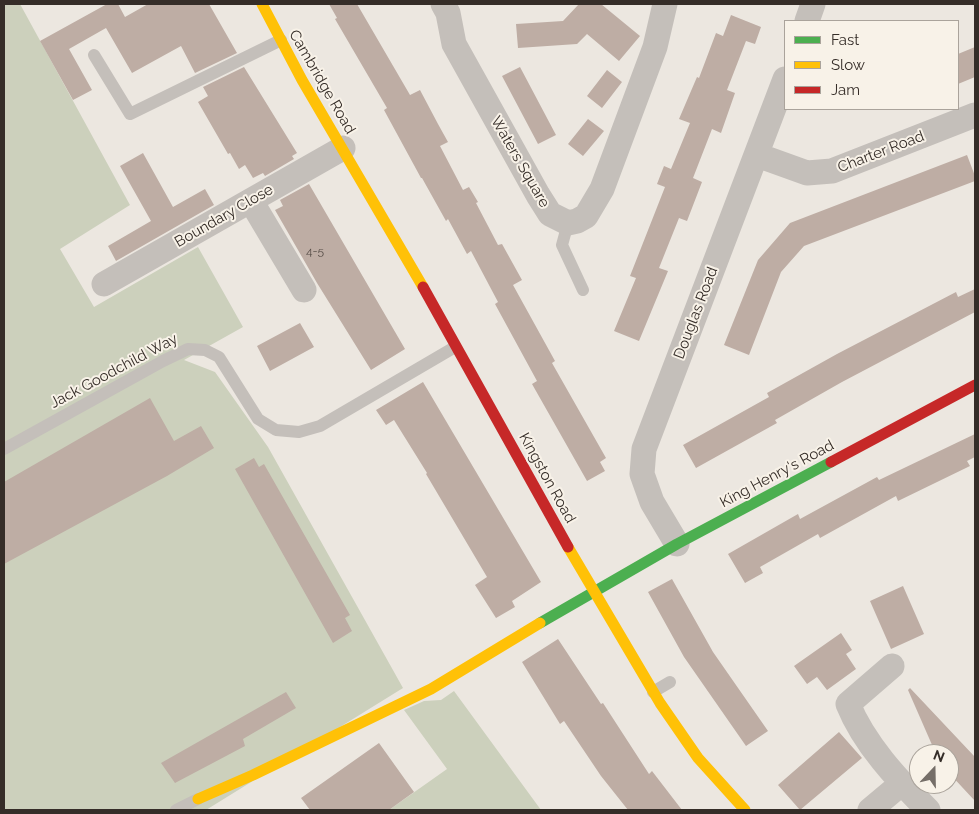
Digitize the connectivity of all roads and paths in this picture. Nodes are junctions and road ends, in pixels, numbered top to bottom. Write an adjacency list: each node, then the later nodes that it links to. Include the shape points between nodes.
1 (262, 4): 6 (main road, Cambridge Road)
2 (443, 4): 13 (street, Waters Square, via 454,44 538,195 550,214)
3 (665, 4): 13 (street, via 655,47 602,189 586,216)
4 (813, 4): 5 (street)
5 (807, 20)
6 (281, 40): 7 (lane, via 130,114); 10 (main road, Cambridge Road)
7 (94, 55)
8 (784, 82): 11 (street, Douglas Road)
9 (975, 115): 11 (street, Charter Road, via 832,171 807,174)
10 (343, 148): 12 (street, Boundary Close); 17 (main road, Kingston Road)
11 (757, 154): 20 (street, Douglas Road, via 644,449 642,474 652,502)
12 (251, 201): 14 (street, Boundary Close); 15 (street)
13 (568, 222): 16 (lane, via 562,245)
14 (104, 284)
15 (304, 290)
16 (583, 290)
17 (455, 347): 19 (lane, Jack Goodchild Way, via 320,426 299,432 276,430 258,419 219,357 205,350 188,349); 21 (main road, Kingston Road)
18 (975, 384): 20 (main road, King Henry's Road)
19 (4, 449)
20 (677, 544): 21 (main road, King Henry's Road)
21 (593, 592): 24 (main road, Kingston Road); 26 (main road, King Henry's Road, via 431,689)
22 (892, 666): 25 (street, via 848,704 856,724)
23 (670, 682): 24 (lane)
24 (653, 692): 28 (main road, Kingston Road, via 698,758)
25 (901, 784): 29 (street); 30 (street)
26 (198, 799): 27 (lane)
27 (176, 810)
28 (745, 810)
29 (870, 810)
30 (928, 810)

